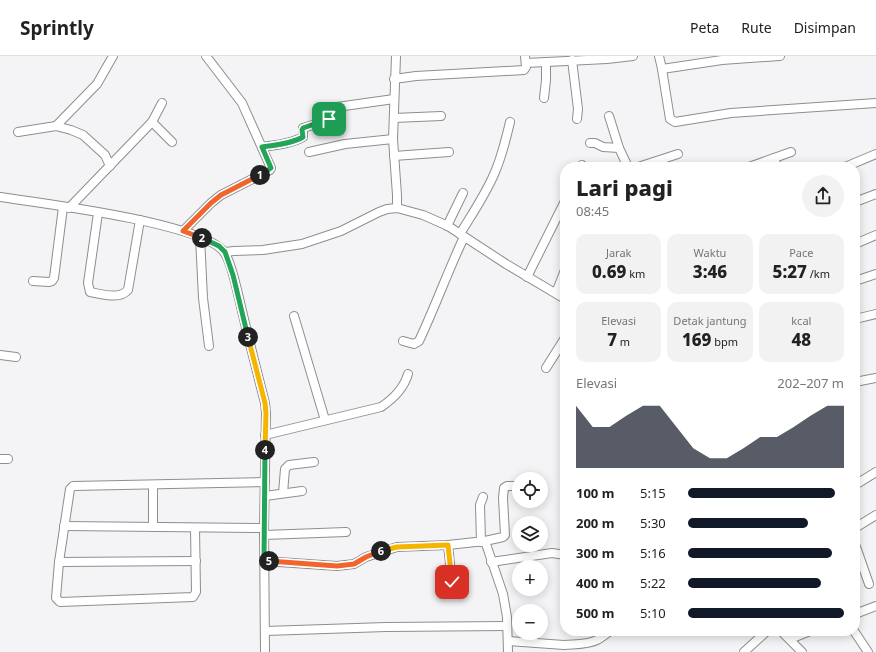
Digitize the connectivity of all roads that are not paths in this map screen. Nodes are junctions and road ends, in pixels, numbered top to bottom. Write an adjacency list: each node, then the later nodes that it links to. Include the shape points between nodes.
1 (113, 56): 22 (street, via 97,84)
2 (206, 56): 27 (street, via 242,103)
3 (396, 56): 11 (street)
4 (633, 56): 8 (street)
5 (659, 56): 10 (street)
6 (780, 56): 10 (street, via 722,60)
7 (526, 60): 9 (street); 11 (street, via 524,70)
8 (572, 60): 9 (street); 19 (street)
9 (546, 62): 12 (street)
10 (662, 69): 15 (street, via 670,119 675,122 731,112)
11 (394, 79): 13 (street)
12 (544, 98)
13 (394, 99): 18 (street); 27 (street, via 337,107 334,109 335,118 303,128 303,137)
14 (162, 103): 20 (street)
15 (876, 103)
16 (441, 116): 18 (street)
17 (609, 116): 28 (street)
18 (394, 118): 24 (street)
19 (577, 119)
20 (152, 122): 25 (street); 41 (street)
21 (510, 122): 54 (street, via 496,171)
22 (56, 126): 23 (street); 41 (street, via 84,135 105,155)
23 (18, 132)
24 (394, 139): 29 (street, via 345,144); 34 (street)
25 (172, 142)
26 (590, 143): 28 (street)
27 (262, 147): 52 (street, via 271,166 270,170 221,195)
28 (619, 148): 36 (street)
29 (310, 152)
30 (449, 152): 34 (street)
31 (791, 152): 35 (street)
32 (678, 154): 37 (street)
33 (876, 154): 40 (street)
34 (394, 156): 47 (street)
35 (774, 158): 38 (street); 39 (street)
36 (626, 162)
37 (653, 162)
38 (763, 162)
39 (775, 162)
40 (857, 162)
41 (110, 166): 46 (street)
42 (463, 193): 51 (street)
43 (876, 194): 45 (street)
44 (0, 197): 46 (street)
45 (860, 200)
46 (66, 207): 49 (street); 61 (street, via 54,278 49,282)
47 (397, 208): 51 (street, via 423,215); 57 (street, via 379,212 341,230 302,244)
48 (560, 211): 59 (street)
49 (98, 213): 50 (street); 50 (street, via 88,283 90,292 105,295 121,295 128,290)
50 (140, 220): 52 (street)
51 (447, 226): 54 (street)
52 (183, 231): 55 (street)
53 (876, 235): 56 (street)
54 (462, 236): 59 (street); 68 (street, via 419,341 414,344)
55 (200, 237): 57 (street, via 219,246); 69 (street, via 203,298)
56 (860, 242)
57 (225, 252): 78 (street, via 265,403)
58 (876, 274): 60 (street)
59 (527, 277): 63 (street)
60 (860, 279)
61 (33, 281)
62 (560, 283): 63 (street)
63 (556, 293): 64 (street)
64 (560, 296)
65 (876, 314): 67 (street)
66 (294, 316): 77 (street)
67 (860, 318)
68 (403, 341)
69 (209, 346)
70 (560, 346): 73 (street)
71 (0, 355): 72 (street)
72 (16, 357)
73 (546, 368)
74 (408, 374): 77 (street, via 390,402 381,407)
75 (876, 378): 76 (street)
76 (860, 381)
77 (325, 420): 78 (street)
78 (265, 435): 81 (street)
79 (314, 462): 86 (street, via 286,466)
80 (876, 472): 82 (street)
81 (265, 482): 83 (street); 87 (street)
82 (860, 482)
83 (153, 485): 91 (street, via 73,486 70,489); 92 (street)
84 (512, 486): 96 (street, via 504,488 505,536)
85 (302, 491): 86 (street)
86 (283, 493): 87 (street)
87 (265, 496): 94 (street)
88 (483, 497): 96 (street, via 480,505)
89 (876, 515): 90 (street)
90 (860, 525)
91 (64, 526): 92 (street); 102 (street)
92 (153, 527): 93 (street)
93 (195, 528): 94 (street); 100 (street)
94 (264, 532): 95 (street); 101 (street)
95 (346, 532)
96 (483, 542): 97 (street); 103 (street)
97 (448, 545): 101 (street, via 397,547 366,557 354,564 341,566); 104 (street)
98 (560, 555): 103 (street)
99 (860, 558): 105 (street)
100 (196, 561): 102 (street); 102 (street, via 196,592 193,597 60,602 56,596)
101 (264, 561): 109 (street)
102 (59, 562)
103 (491, 562): 108 (street, via 503,594)
104 (452, 582)
105 (869, 584)
106 (876, 606): 107 (street)
107 (860, 612)
108 (507, 626): 109 (street); 116 (street)
109 (265, 631): 117 (street)
110 (603, 636): 116 (street, via 588,643 564,645)
111 (762, 636): 119 (street)
112 (787, 636): 115 (street)
113 (798, 636): 115 (street)
114 (857, 636): 121 (street)
115 (790, 639): 120 (street)
116 (508, 641): 118 (street)
117 (265, 652)
118 (508, 652)
119 (744, 652)
120 (802, 652)
121 (868, 652)

